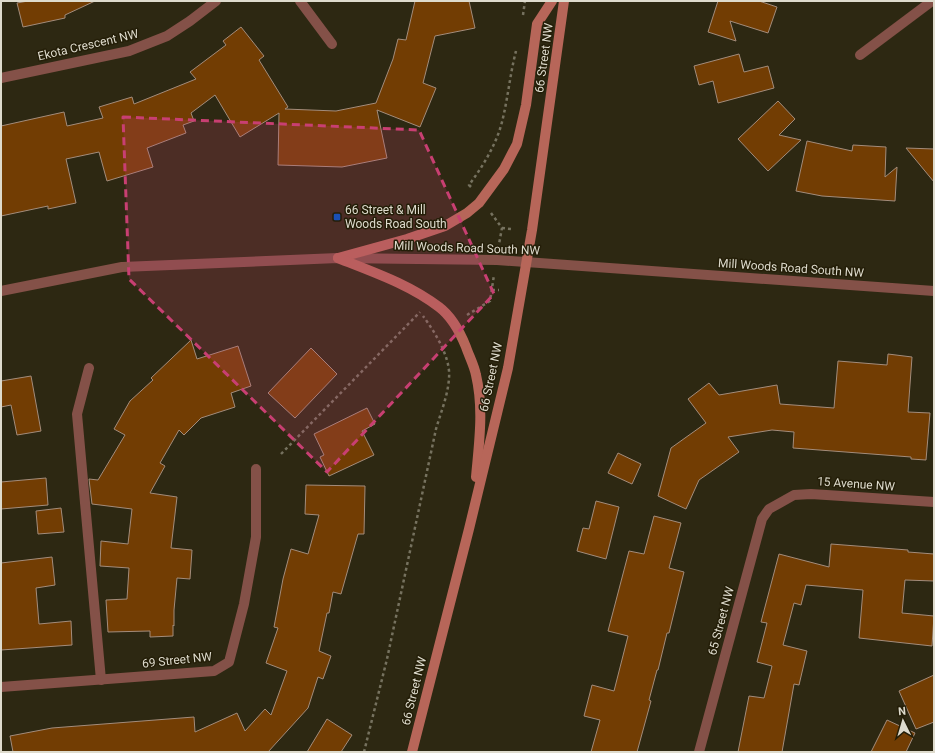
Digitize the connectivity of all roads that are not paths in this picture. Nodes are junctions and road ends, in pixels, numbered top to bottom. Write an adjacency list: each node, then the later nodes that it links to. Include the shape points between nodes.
1 (216, 1): 8 (street, Ekota Crescent NW, via 167,36 142,46 110,56)
2 (300, 1): 6 (street)
3 (552, 1): 9 (main road, via 537,24 526,105 517,144 504,169 479,203 445,226)
4 (564, 1): 10 (main road, 66 Street NW)
5 (932, 1): 7 (street)
6 (332, 44)
7 (860, 55)
8 (1, 78)
9 (338, 258): 10 (street, Mill Woods Road South NW); 11 (street, Mill Woods Road South NW, via 122,267); 17 (main road, via 400,283 420,294 440,308 462,337 476,373 480,394 479,440)
10 (526, 262): 12 (street, Mill Woods Road South NW); 17 (main road, 66 Street NW, via 508,368)
11 (1, 291)
12 (934, 291)
13 (88, 368): 18 (street, via 77,414)
14 (256, 469): 18 (street, 69 Street NW, via 256,537 244,604 229,662 214,671)
15 (934, 502): 16 (street, 15 Avenue NW, via 811,494 794,495)
16 (778, 504): 21 (street, 65 Street NW, via 769,509 762,519)
17 (472, 515): 20 (main road, 66 Street NW)
18 (101, 680): 19 (street, 69 Street NW)
19 (1, 687)
20 (412, 752)
21 (699, 752)

